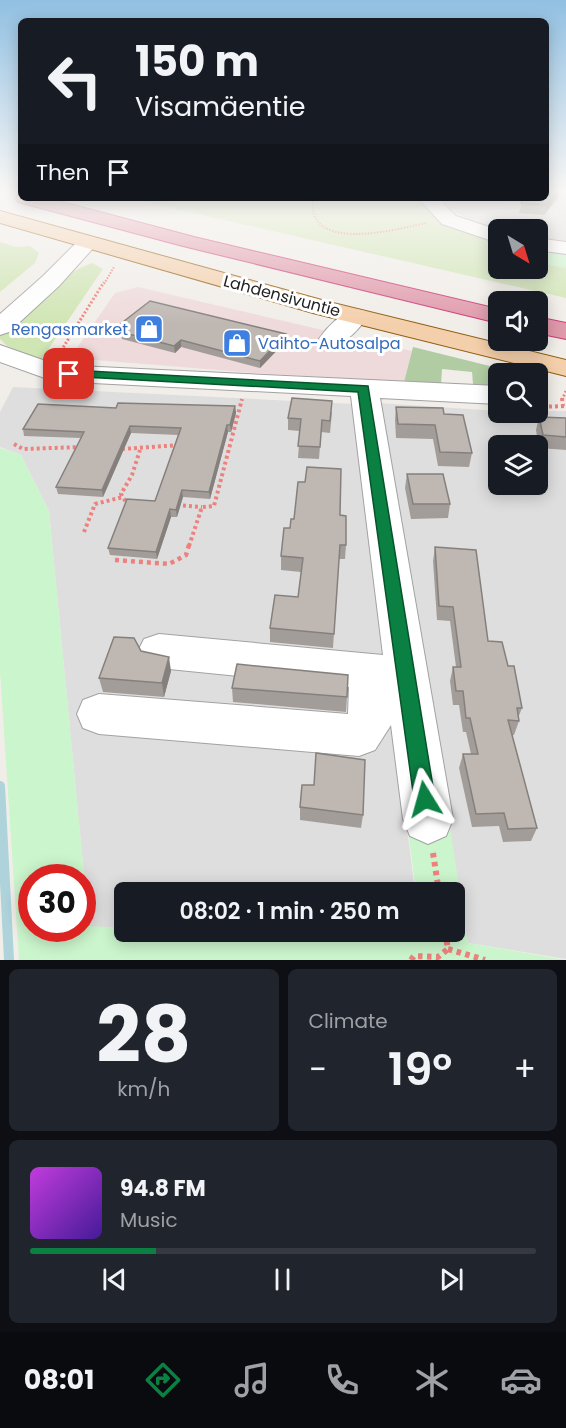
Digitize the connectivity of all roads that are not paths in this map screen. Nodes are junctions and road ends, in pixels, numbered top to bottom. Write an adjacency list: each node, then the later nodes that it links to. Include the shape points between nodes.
1 (53, 235): 6 (main road, Lahdensivuntie)
2 (167, 235): 9 (highway)
3 (221, 235): 7 (highway)
4 (548, 246): 5 (street)
5 (566, 248)
6 (104, 252): 11 (main road, Lahdensivuntie); 12 (street, via 51,281)
7 (488, 297)
8 (548, 310): 10 (highway)
9 (488, 314)
10 (566, 314)
11 (356, 316): 15 (street); 17 (main road, Lahdensivuntie)
12 (0, 327)
13 (548, 327): 14 (highway)
14 (566, 331)
15 (332, 339)
16 (0, 353): 18 (street, via 53,373)
17 (566, 368)
18 (364, 389): 19 (street); 21 (street)
19 (488, 395)
20 (159, 651): 21 (street)
21 (389, 673): 22 (street, via 370,722 359,735); 23 (street)
22 (99, 714)
23 (428, 819)

